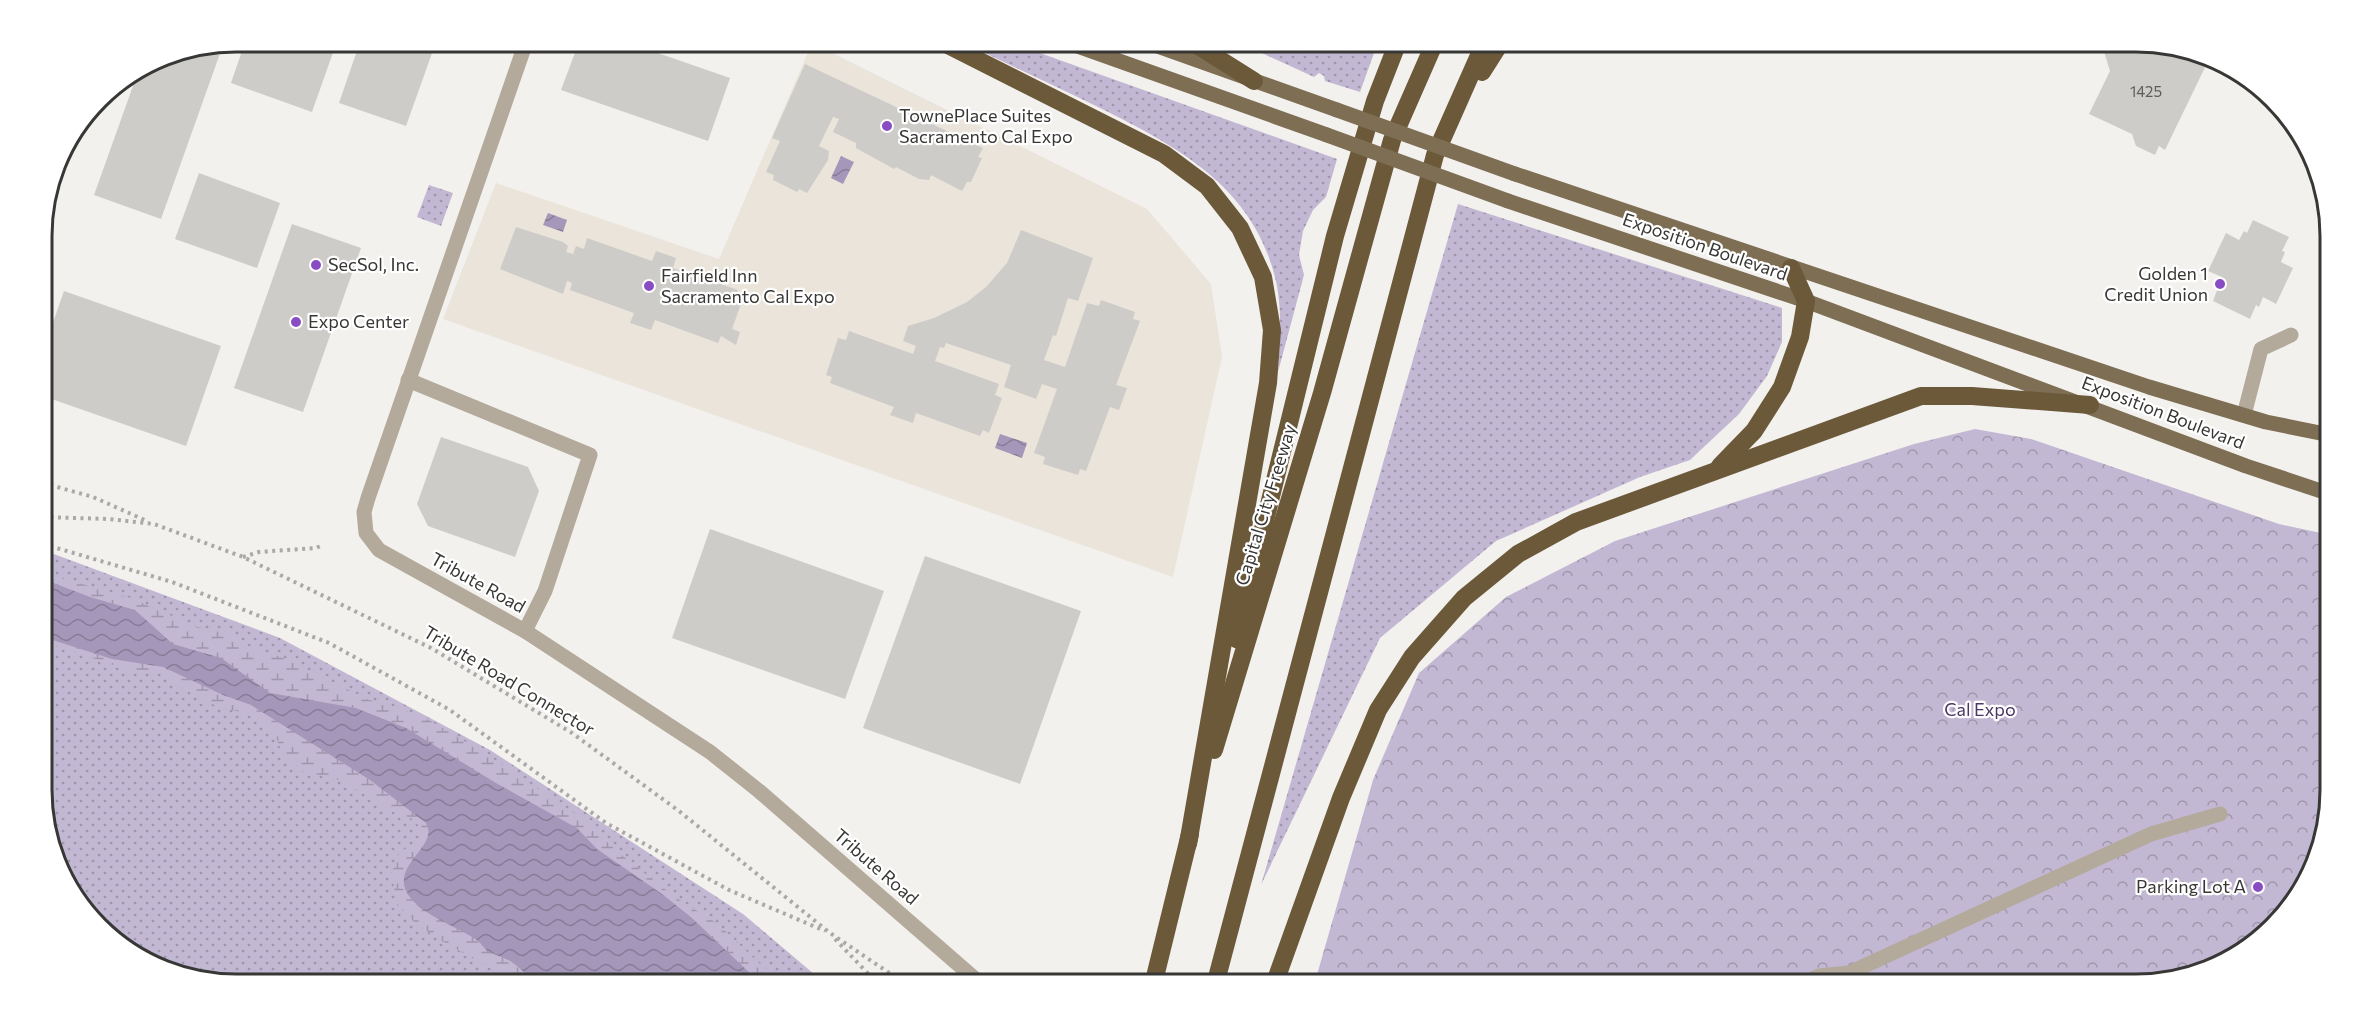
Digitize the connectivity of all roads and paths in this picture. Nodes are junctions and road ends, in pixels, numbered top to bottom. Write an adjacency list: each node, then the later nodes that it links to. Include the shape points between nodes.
1 (1209, 52): 10 (highway)
2 (1394, 52): 28 (highway, via 1354,167 1324,277 1244,600)
3 (1430, 52): 28 (highway, Capital City Freeway, via 1392,140 1322,393)
4 (1480, 52): 11 (highway)
5 (1494, 52): 11 (highway)
6 (522, 53): 15 (street, Tribute Road)
7 (963, 53): 30 (highway, via 1164,154 1207,186 1240,228 1263,277 1272,330 1268,383)
8 (1096, 53): 13 (main road, Exposition Boulevard, bridge, via 1508,201)
9 (1175, 53): 10 (main road, Exposition Boulevard)
10 (1254, 81): 12 (main road, Exposition Boulevard, bridge)
11 (1442, 135): 32 (highway)
12 (1791, 268): 13 (highway); 17 (main road, Exposition Boulevard)
13 (1806, 301): 16 (main road, Exposition Boulevard); 19 (highway, via 1800,337 1782,387 1754,431)
14 (2291, 335): 17 (street, via 2261,349)
15 (408, 380): 27 (street, Tribute Road, via 364,512 370,542 389,557); 27 (street, via 590,455 545,591)
16 (2090, 405): 19 (highway, via 1921,396); 21 (main road, Exposition Boulevard)
17 (2244, 415): 18 (main road, Exposition Boulevard)
18 (2320, 433)
19 (1717, 469): 33 (highway, via 1576,522 1518,554 1464,598 1413,657 1378,710 1353,764)
20 (53, 486): 23 (path)
21 (2320, 491)
22 (52, 517): 23 (path, Tribute Road Connector)
23 (154, 524): 26 (path, Tribute Road Connector)
24 (320, 546): 26 (path)
25 (52, 547): 31 (path, via 172,582 329,643 450,710 606,823 729,890)
26 (243, 557): 31 (path, Tribute Road Connector, via 396,629 545,715 678,811)
27 (525, 631): 37 (street, Tribute Road, via 710,752)
28 (1209, 767): 30 (highway, Capital City Freeway)
29 (2220, 814): 34 (street, via 2151,834)
30 (1188, 844): 38 (highway, Capital City Freeway)
31 (830, 933): 35 (path); 36 (path, Tribute Road Connector)
32 (1218, 974)
33 (1278, 974)
34 (1858, 974)
35 (869, 975)
36 (892, 975)
37 (970, 975)
38 (1156, 975)

